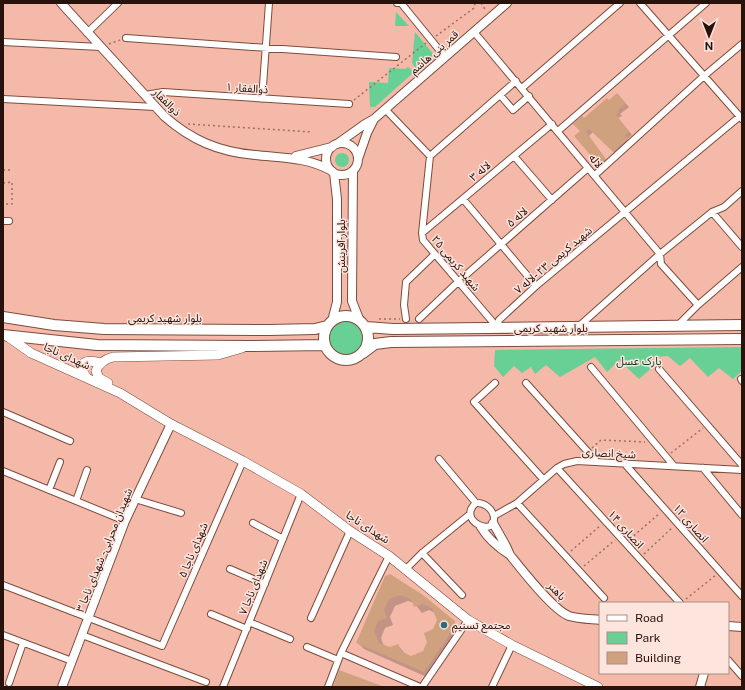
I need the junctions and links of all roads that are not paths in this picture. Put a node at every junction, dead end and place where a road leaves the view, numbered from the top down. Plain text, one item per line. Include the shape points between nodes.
1 (61, 3) edge
2 (118, 3) edge
3 (269, 3) edge
4 (397, 3) edge
5 (508, 3) edge
6 (620, 3) edge
7 (640, 3) edge
8 (706, 3) edge
9 (474, 32) junction
10 (87, 33) junction
11 (668, 35) junction
12 (126, 38) road end
13 (3, 42) edge
14 (742, 44) edge
15 (100, 47) junction
16 (266, 48) junction
17 (396, 57) dead end
18 (445, 57) junction
19 (704, 76) junction
20 (516, 81) junction
21 (522, 88) junction
22 (500, 95) junction
23 (145, 96) junction
24 (529, 96) junction
25 (3, 99) edge
26 (262, 99) junction
27 (349, 104) road end
28 (155, 107) junction
29 (385, 109) junction
30 (741, 118) edge
31 (374, 119) junction
32 (552, 124) junction
33 (558, 131) junction
34 (335, 146) junction
35 (430, 156) junction
36 (514, 156) junction
37 (291, 157) junction
38 (358, 160) junction
39 (588, 168) junction
40 (353, 171) junction
41 (333, 172) junction
42 (595, 175) junction
43 (742, 191) edge
44 (463, 199) junction
45 (552, 200) junction
46 (626, 212) junction
47 (712, 212) junction
48 (422, 234) junction
49 (501, 244) junction
50 (742, 247) edge
51 (435, 254) junction
52 (660, 254) junction
53 (742, 267) edge
54 (459, 281) junction
55 (536, 286) junction
56 (698, 306) junction
57 (3, 317) edge
58 (359, 319) junction
59 (406, 319) dead end
60 (419, 319) dead end
61 (330, 323) junction
62 (676, 326) junction
63 (742, 326) edge
64 (366, 327) junction
65 (497, 327) junction
66 (578, 327) junction
67 (300, 329) junction
68 (393, 329) junction
69 (5, 336) edge
70 (742, 339) edge
71 (391, 342) junction
72 (298, 345) junction
73 (325, 345) junction
74 (248, 346) junction
75 (363, 353) junction
76 (101, 363) junction
77 (591, 367) dead end
78 (659, 369) dead end
79 (87, 378) junction
80 (495, 383) dead end
81 (526, 383) dead end
82 (120, 393) junction
83 (3, 412) edge
84 (172, 424) junction
85 (70, 441) dead end
86 (439, 459) dead end
87 (243, 460) junction
88 (60, 462) dead end
89 (597, 462) junction
90 (624, 464) junction
91 (742, 465) edge
92 (674, 466) junction
93 (557, 468) junction
94 (703, 468) junction
95 (87, 470) dead end
96 (742, 470) edge
97 (3, 471) edge
98 (544, 479) junction
99 (50, 490) junction
100 (301, 494) junction
101 (135, 499) junction
102 (76, 501) junction
103 (517, 503) junction
104 (476, 504) junction
105 (181, 514) dead end
106 (470, 514) junction
107 (742, 515) edge
108 (493, 520) junction
109 (125, 521) junction
110 (253, 523) dead end
111 (481, 527) junction
112 (350, 531) junction
113 (283, 539) junction
114 (422, 553) junction
115 (510, 555) junction
116 (389, 556) junction
117 (230, 569) dead end
118 (406, 569) junction
119 (265, 584) junction
120 (3, 585) edge
121 (462, 595) dead end
122 (742, 596) edge
123 (604, 598) dead end
124 (680, 602) edge
125 (211, 614) dead end
126 (88, 618) junction
127 (311, 618) dead end
128 (468, 620) junction
129 (599, 620) edge
130 (249, 622) junction
131 (729, 626) edge
132 (742, 627) edge
133 (246, 629) junction
134 (3, 635) edge
135 (82, 635) junction
136 (290, 639) dead end
137 (23, 643) junction
138 (512, 645) junction
139 (308, 647) dead end
140 (341, 652) junction
141 (338, 660) junction
142 (72, 661) junction
143 (729, 661) edge
144 (704, 674) edge
145 (742, 676) edge
146 (206, 682) dead end
147 (9, 683) dead end
148 (62, 687) edge
149 (223, 687) edge
150 (328, 687) edge
151 (421, 687) edge
152 (492, 687) edge
153 (598, 687) edge
154 (700, 687) edge

1 - 10 street, ذوالفقار
2 - 10 street
3 - 16 street
4 - 18 street via 401,3
5 - 9 street, قمر بنی هاشم
6 - 21 street
7 - 11 street
8 - 11 street
9 - 18 street, قمر بنی هاشم
9 - 20 street, لاله
10 - 15 street, ذوالفقار
11 - 19 street
11 - 33 street
12 - 16 street
13 - 15 street
14 - 19 street
15 - 23 street, ذوالفقار
16 - 17 street
16 - 26 street
18 - 29 street, قمر بنی هاشم
19 - 30 street
19 - 42 street
20 - 21 street, لاله
20 - 22 street
21 - 24 street, لاله
22 - 24 street via 513,110
22 - 35 street
23 - 26 street, ذوالفقار ۱ via 163,92
23 - 28 street, ذوالفقار
24 - 32 street, لاله
25 - 28 street
26 - 27 street, ذوالفقار ۱
28 - 37 street, ذوالفقار via 178,128 196,139 229,151
29 - 31 street, قمر بنی هاشم
29 - 35 street
30 - 46 street, شهید کریمی ۲۳ -لاله ۷
31 - 34 street
31 - 38 street
32 - 33 street, لاله
32 - 36 street, لاله ۳
33 - 39 street, لاله
34 - 37 street
34 - 38 street via 342,144 352,147 358,155
34 - 41 street via 329,151 326,159
35 - 48 street, شهید کریمی ۲۵
36 - 44 street, لاله ۳
36 - 45 street
37 - 41 street via 316,163
38 - 40 street
39 - 42 street, لاله
39 - 45 street, لاله ۵
40 - 41 street via 344,175
40 - 58 street, بلوار آفرینش via 352,301
41 - 61 street, بلوار آفرینش via 337,199 337,302
42 - 46 street, لاله
43 - 47 street via 724,207
44 - 48 street, لاله ۳
44 - 49 street
45 - 49 street, لاله ۵
46 - 52 street, لاله
46 - 55 street, شهید کریمی ۲۳ -لاله ۷
47 - 50 street
47 - 52 street
48 - 51 street, شهید کریمی ۲۵ via 423,240
49 - 54 street, لاله ۵
49 - 55 street
51 - 54 street, شهید کریمی ۲۵
51 - 59 street via 406,282
52 - 56 street, لاله via 661,264
52 - 66 street
53 - 56 street
54 - 60 street, لاله ۵
54 - 65 street, شهید کریمی ۲۵
55 - 65 street, شهید کریمی ۲۳ -لاله ۷ via 500,320
56 - 62 street
57 - 67 main road, بلوار شهید کریمی via 104,329
58 - 61 main road via 341,316
58 - 64 main road
61 - 67 main road, بلوار شهید کریمی via 315,329
61 - 73 main road via 324,332
62 - 63 main road, بلوار شهید کریمی
62 - 66 main road, بلوار شهید کریمی
64 - 68 main road, بلوار شهید کریمی
64 - 75 main road via 369,340
65 - 66 main road, بلوار شهید کریمی
65 - 68 main road, بلوار شهید کریمی
67 - 72 main road via 304,338
68 - 71 main road via 384,333 385,340
69 - 74 main road via 97,346
69 - 79 main road, شهدای ناجا via 31,354
70 - 71 main road, بلوار شهید کریمی
71 - 75 main road, بلوار شهید کریمی via 375,344
72 - 73 main road
72 - 74 main road
73 - 75 main road via 332,356 345,360 352,360
74 - 76 main road, شهدای ناجا via 218,355 122,356 107,358
76 - 79 main road via 84,363 82,371
76 - 82 main road, شهدای ناجا via 96,371 99,378
77 - 92 street
78 - 91 street
79 - 82 main road, شهدای ناجا
80 - 98 street via 474,402
81 - 89 street
82 - 84 main road, شهدای ناجا
83 - 85 street
84 - 87 main road, شهدای ناجا
84 - 101 street, شهیدان محرابی - شهدای ناجا ۳
86 - 104 street
87 - 100 main road, شهدای ناجا
87 - 126 street, شهدای ناجا ۵ via 162,646
88 - 99 street
89 - 90 street, شیخ انصاری
89 - 93 street, شیخ انصاری via 577,461
90 - 92 street, شیخ انصاری
90 - 122 street, انصاری ۱۲
92 - 94 street, شیخ انصاری
93 - 98 street, شیخ انصاری
93 - 124 street, انصاری ۱۴
94 - 96 street, شیخ انصاری
94 - 107 street
95 - 102 street
97 - 99 street
98 - 103 street, شیخ انصاری
99 - 102 street
100 - 112 main road, شهدای ناجا
100 - 113 street, شهدای ناجا ۷
101 - 105 street
101 - 109 street, شهیدان محرابی - شهدای ناجا ۳
102 - 109 street
103 - 108 street, شیخ انصاری
103 - 123 street
104 - 106 street
104 - 108 street via 486,506
106 - 111 street
106 - 114 street
108 - 111 street via 488,527
108 - 115 street, باهنر
109 - 126 street, شهیدان محرابی - شهدای ناجا ۳
110 - 113 street
111 - 115 street, باهنر via 500,549
112 - 116 main road, شهدای ناجا
112 - 127 street
113 - 119 street, شهدای ناجا ۷
114 - 118 street
114 - 121 street
115 - 129 street, باهنر via 556,608 568,615
116 - 118 main road, شهدای ناجا
116 - 140 street
117 - 119 street
118 - 128 main road, شهدای ناجا
119 - 130 street, شهدای ناجا ۷
120 - 126 street
125 - 133 street
126 - 135 street, شهیدان محرابی - شهدای ناجا ۳
128 - 138 main road, شهدای ناجا
128 - 151 street
130 - 133 street, شهدای ناجا ۷
130 - 136 street
131 - 132 street
133 - 149 street, شهدای ناجا ۷
134 - 137 street
135 - 142 street, شهیدان محرابی - شهدای ناجا ۳
135 - 146 street
137 - 142 street
137 - 147 street
138 - 152 street
138 - 153 main road, شهدای ناجا
139 - 141 street
140 - 141 street
140 - 151 street
141 - 150 street
142 - 148 street, شهیدان محرابی - شهدای ناجا ۳
143 - 145 street
144 - 154 street

